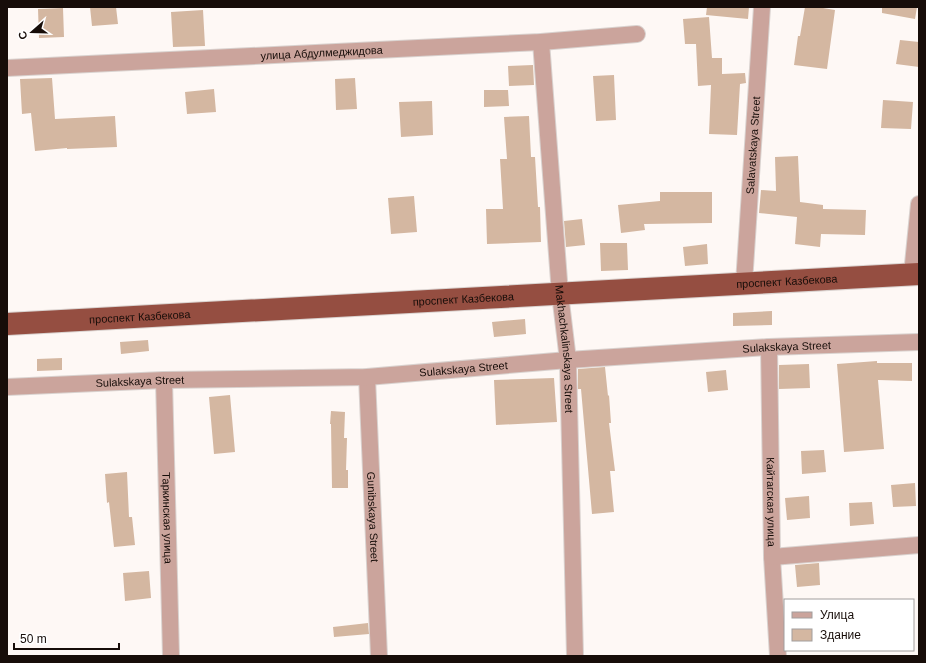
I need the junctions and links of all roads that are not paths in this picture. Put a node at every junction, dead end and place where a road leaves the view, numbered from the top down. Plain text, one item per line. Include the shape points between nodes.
1 (762, 7) edge
2 (637, 34) dead end
3 (541, 42) junction
4 (7, 68) edge
5 (919, 204) edge
6 (917, 278) edge
7 (744, 283) junction
8 (561, 300) junction
9 (7, 324) edge
10 (7, 335) edge
11 (919, 342) edge
12 (768, 347) junction
13 (568, 360) junction
14 (367, 377) junction
15 (164, 380) junction
16 (7, 387) edge
17 (919, 545) edge
18 (772, 557) junction
19 (171, 656) edge
20 (379, 656) edge
21 (575, 656) edge
22 (778, 656) edge

1 - 7 street, Salavatskaya Street
2 - 3 street, улица Абдулмеджидова
3 - 4 street, улица Абдулмеджидова
3 - 8 street, Makhachkalinskaya Street
5 - 6 street
6 - 7 highway, проспект Казбекова
6 - 8 highway, проспект Казбекова
7 - 8 highway, проспект Казбекова
8 - 9 highway, проспект Казбекова
8 - 10 highway, проспект Казбекова
8 - 13 street, Makhachkalinskaya Street
11 - 12 street, Sulakskaya Street
12 - 13 street, Sulakskaya Street
12 - 18 street, Кайтагская улица
13 - 14 street, Sulakskaya Street
13 - 21 street, Makhachkalinskaya Street
14 - 15 street, Sulakskaya Street
14 - 20 street, Gunibskaya Street
15 - 16 street, Sulakskaya Street
15 - 19 street, Таркинская улица
17 - 18 street
18 - 22 street, Кайтагская улица

